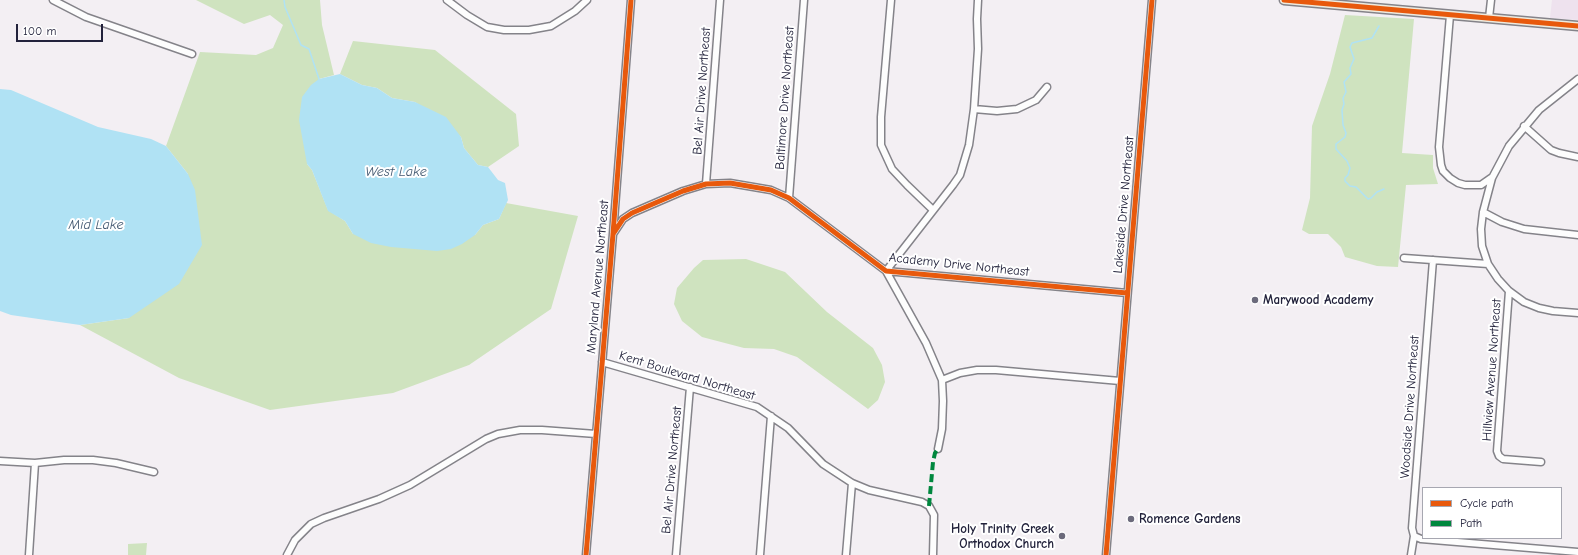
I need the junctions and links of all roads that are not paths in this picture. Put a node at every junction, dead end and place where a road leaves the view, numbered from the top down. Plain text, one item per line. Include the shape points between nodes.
1 (53, 0) edge
2 (447, 0) edge
3 (587, 0) edge
4 (630, 0) edge
5 (720, 0) edge
6 (804, 0) edge
7 (891, 0) edge
8 (978, 0) edge
9 (1152, 0) edge
10 (1284, 0) edge
11 (1491, 0) edge
12 (1450, 15) junction
13 (1490, 18) junction
14 (1578, 26) edge
15 (192, 54) dead end
16 (1578, 80) edge
17 (1047, 87) dead end
18 (974, 109) junction
19 (1524, 126) junction
20 (1578, 157) edge
21 (1492, 178) junction
22 (706, 184) junction
23 (789, 198) junction
24 (933, 210) junction
25 (1483, 212) junction
26 (613, 234) junction
27 (1578, 235) edge
28 (1404, 258) dead end
29 (1433, 260) junction
30 (1488, 264) junction
31 (886, 270) junction
32 (1509, 291) junction
33 (1127, 293) junction
34 (1578, 313) edge
35 (602, 362) junction
36 (942, 380) junction
37 (1120, 381) junction
38 (690, 387) junction
39 (771, 416) junction
40 (596, 434) junction
41 (938, 449) dead end
42 (0, 461) edge
43 (1541, 462) dead end
44 (36, 463) junction
45 (154, 472) dead end
46 (852, 483) junction
47 (1414, 536) junction
48 (1578, 552) edge
49 (28, 555) edge
50 (287, 555) edge
51 (586, 555) edge
52 (676, 555) edge
53 (760, 555) edge
54 (846, 555) edge
55 (933, 555) edge
56 (1106, 555) edge
57 (1411, 555) edge

1 - 15 street via 86,17
2 - 3 street via 487,27 529,30 551,26
4 - 26 street, Maryland Avenue Northeast
5 - 22 street, Bel Air Drive Northeast
6 - 23 street, Baltimore Drive Northeast
7 - 24 street via 881,117 882,145 892,169
8 - 18 street
9 - 33 street, Lakeside Drive Northeast
10 - 12 main road
11 - 13 street
12 - 13 main road
12 - 21 street via 1439,147 1441,165 1443,171 1458,183 1481,185
13 - 14 main road
16 - 19 street via 1549,101
17 - 18 street via 1036,100 1024,107 1004,111
18 - 24 street via 960,175
19 - 20 street via 1551,150
19 - 21 street via 1509,146
21 - 25 street
22 - 23 street, Academy Drive Northeast via 730,183 758,187
22 - 26 street, Academy Drive Northeast via 632,213 623,219
23 - 31 street, Academy Drive Northeast
24 - 31 street
25 - 27 street via 1524,229
25 - 30 street via 1482,246
26 - 35 street, Maryland Avenue Northeast
28 - 29 street
29 - 30 street
29 - 47 street, Woodside Drive Northeast via 1412,520
30 - 32 street
31 - 33 street, Academy Drive Northeast
31 - 36 street via 926,343
32 - 34 street via 1524,302 1539,308
32 - 43 street, Hillview Avenue Northeast via 1497,451 1504,459
33 - 37 street, Lakeside Drive Northeast
35 - 38 street, Kent Boulevard Northeast
35 - 40 street, Maryland Avenue Northeast
36 - 37 street via 960,373 996,370
36 - 41 street via 942,429
37 - 56 street, Lakeside Drive Northeast
38 - 39 street, Kent Boulevard Northeast via 757,408
38 - 52 street, Bel Air Drive Northeast
39 - 46 street, Kent Boulevard Northeast via 788,428 823,464
39 - 53 street
40 - 50 street via 542,430 498,434 410,485 311,524 295,540
40 - 51 street, Maryland Avenue Northeast
42 - 44 street
44 - 45 street via 93,460
44 - 49 street
46 - 54 street
46 - 55 street, Kent Boulevard Northeast via 929,506 934,515
47 - 48 street via 1421,539
47 - 57 street, Woodside Drive Northeast

